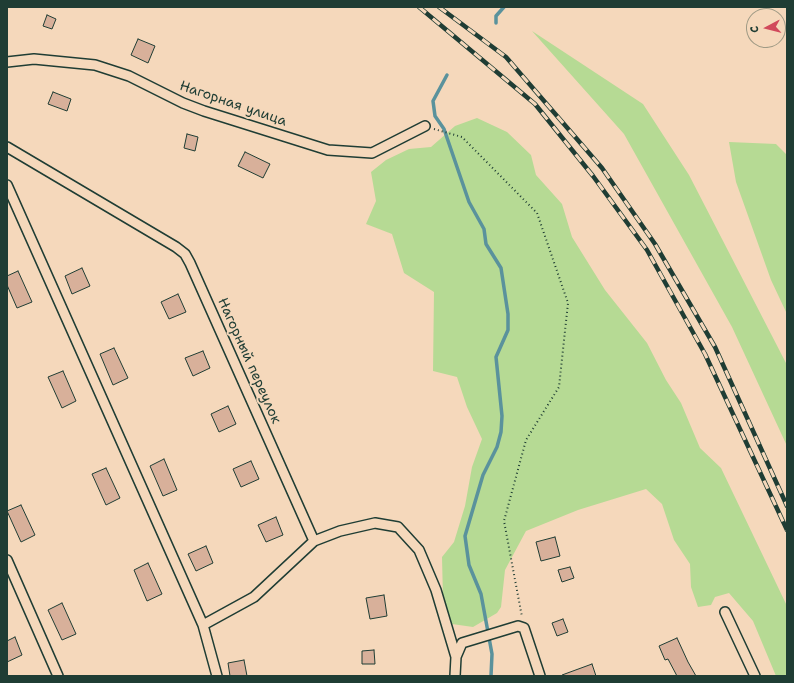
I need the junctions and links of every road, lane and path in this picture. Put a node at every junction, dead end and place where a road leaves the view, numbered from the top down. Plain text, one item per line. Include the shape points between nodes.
1 (7, 62) edge
2 (425, 126) joint
3 (7, 147) edge
4 (7, 184) edge
5 (314, 542) junction
6 (7, 560) edge
7 (725, 612) dead end
8 (202, 625) junction
9 (524, 628) junction
10 (456, 657) junction
11 (58, 676) edge
12 (217, 676) edge
13 (455, 676) edge
14 (540, 676) edge
15 (755, 676) edge

1 - 2 street, Нагорная улица via 34,59 95,65 129,76 204,111 328,150 372,153
2 - 9 path via 462,137 537,213 568,303 559,387 526,440 504,521
3 - 5 street, Нагорный переулок via 185,254
4 - 8 street
5 - 8 street via 254,597
5 - 10 street via 340,531 375,523 398,527 419,550 436,590
6 - 11 street
7 - 15 street
8 - 12 street
9 - 10 street via 512,627 462,643
9 - 14 street
10 - 13 street

